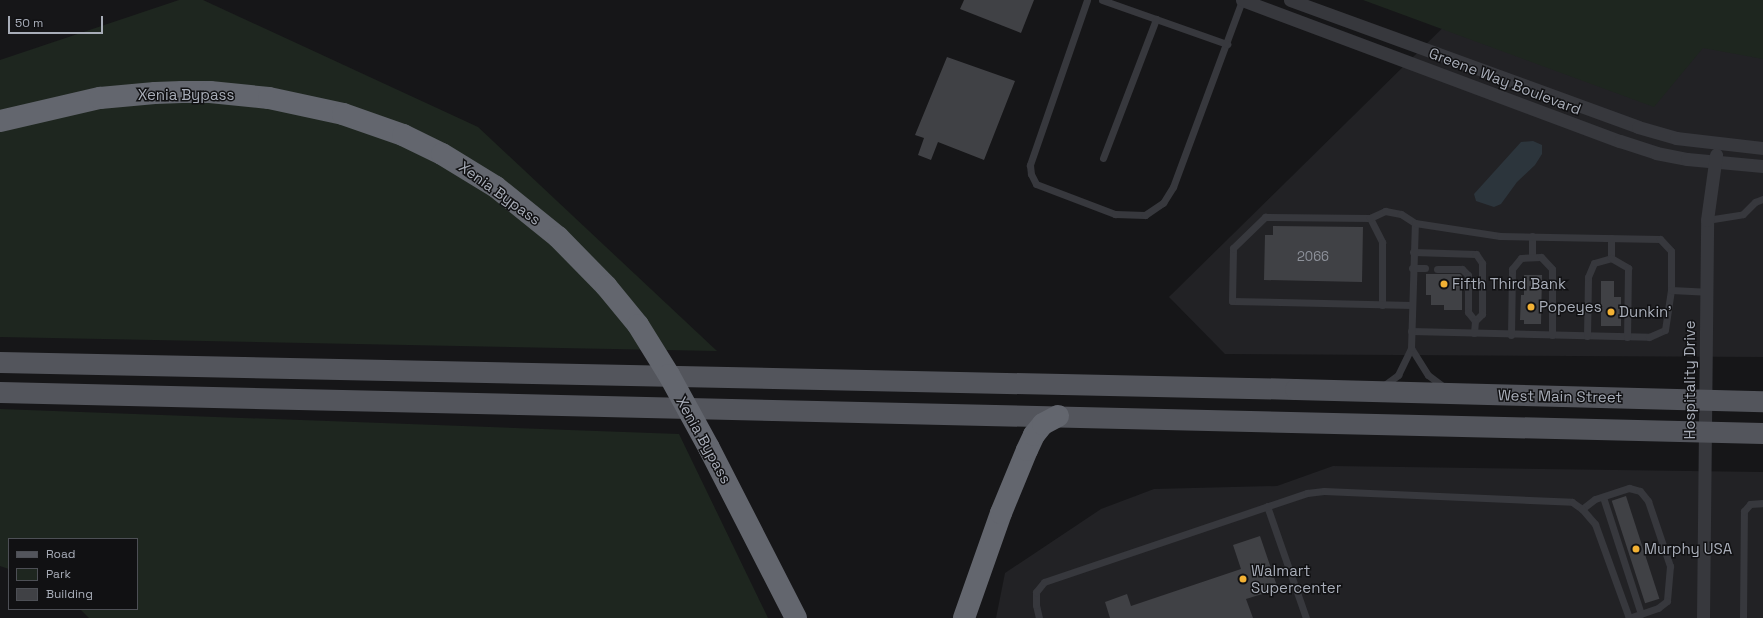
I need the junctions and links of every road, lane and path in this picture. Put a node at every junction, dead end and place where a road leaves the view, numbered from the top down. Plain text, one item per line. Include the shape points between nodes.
1 (1088, 0) edge
2 (1102, 0) edge
3 (1242, 0) edge
4 (1290, 0) edge
5 (1156, 19) junction
6 (1227, 44) junction
7 (0, 121) edge
8 (1718, 143) junction
9 (1763, 148) edge
10 (1103, 158) dead end
11 (1714, 162) junction
12 (1763, 166) edge
13 (1763, 199) edge
14 (1370, 218) junction
15 (1707, 220) junction
16 (1415, 223) junction
17 (1532, 236) junction
18 (1611, 238) junction
19 (1413, 252) junction
20 (1532, 257) junction
21 (1611, 258) junction
22 (1412, 268) junction
23 (1425, 268) dead end
24 (1437, 268) dead end
25 (1671, 290) junction
26 (1706, 292) junction
27 (1382, 305) junction
28 (1412, 305) junction
29 (1475, 321) junction
30 (1412, 331) junction
31 (1474, 333) junction
32 (1511, 334) junction
33 (1552, 335) junction
34 (1587, 336) junction
35 (1627, 337) junction
36 (1411, 348) junction
37 (0, 362) edge
38 (1366, 391) junction
39 (0, 392) edge
40 (1453, 394) junction
41 (1707, 400) junction
42 (1763, 402) edge
43 (1058, 416) junction
44 (1706, 432) junction
45 (1763, 433) edge
46 (1603, 497) junction
47 (1763, 503) edge
48 (1267, 506) junction
49 (1582, 509) junction
50 (1641, 614) junction
51 (796, 618) edge
52 (964, 618) edge
53 (1038, 618) edge
54 (1306, 618) edge
55 (1629, 618) edge
56 (1703, 618) edge
57 (1743, 618) edge

1 - 6 lane via 1030,165 1031,174 1036,184 1116,214 1145,215 1163,203 1173,187
2 - 5 lane
3 - 6 lane
3 - 11 street, Greene Way Boulevard via 1620,141 1656,153
4 - 8 street, Greene Way Boulevard via 1638,127 1676,138
5 - 6 lane
5 - 10 lane
7 - 51 highway, Xenia Bypass, bridge via 100,98 155,92 210,92 269,98 356,118 403,135 480,176 516,201 558,237 590,268 638,325 710,448
8 - 9 street, Greene Way Boulevard
8 - 11 street, Hospitality Drive
11 - 12 street, Greene Way Boulevard
11 - 15 street, Hospitality Drive
13 - 15 lane via 1755,202 1743,214
14 - 16 lane via 1385,211 1401,214
14 - 27 lane via 1382,242
14 - 27 lane via 1265,217 1233,248 1232,301
15 - 26 street, Hospitality Drive
16 - 17 lane via 1500,236
16 - 19 lane
17 - 18 lane
17 - 20 lane
18 - 21 lane
18 - 25 lane via 1660,239 1671,251
19 - 22 lane
19 - 29 lane via 1476,254 1482,263 1482,314
20 - 32 lane via 1521,258 1512,269
20 - 33 lane via 1541,257 1552,269
21 - 34 lane via 1594,263 1588,277
21 - 35 lane via 1628,268
22 - 23 lane
22 - 28 lane
24 - 29 lane via 1462,269 1468,275 1468,312
25 - 26 lane
25 - 35 lane via 1665,330 1649,337
26 - 41 street, Hospitality Drive
27 - 28 lane
28 - 30 lane
29 - 31 lane
30 - 31 lane
30 - 36 lane
31 - 32 lane
32 - 33 lane
33 - 34 lane
34 - 35 lane
36 - 38 lane via 1398,375
36 - 40 lane via 1428,375
37 - 38 main road, West Main Street
38 - 40 main road, West Main Street
39 - 43 main road
40 - 41 main road, West Main Street
41 - 42 main road, West Main Street
41 - 44 street, Hospitality Drive
43 - 44 main road
43 - 52 highway via 1043,424 1027,450
44 - 45 main road
44 - 56 street, Hospitality Drive
46 - 49 lane via 1595,499
46 - 50 lane
46 - 50 lane via 1629,488 1640,491 1648,501 1670,566 1667,601 1658,608
47 - 57 lane via 1750,504 1744,511
48 - 49 lane via 1306,493 1324,491 1572,502
48 - 53 lane via 1044,582 1036,592
48 - 54 lane
49 - 55 lane via 1595,524
50 - 55 lane

